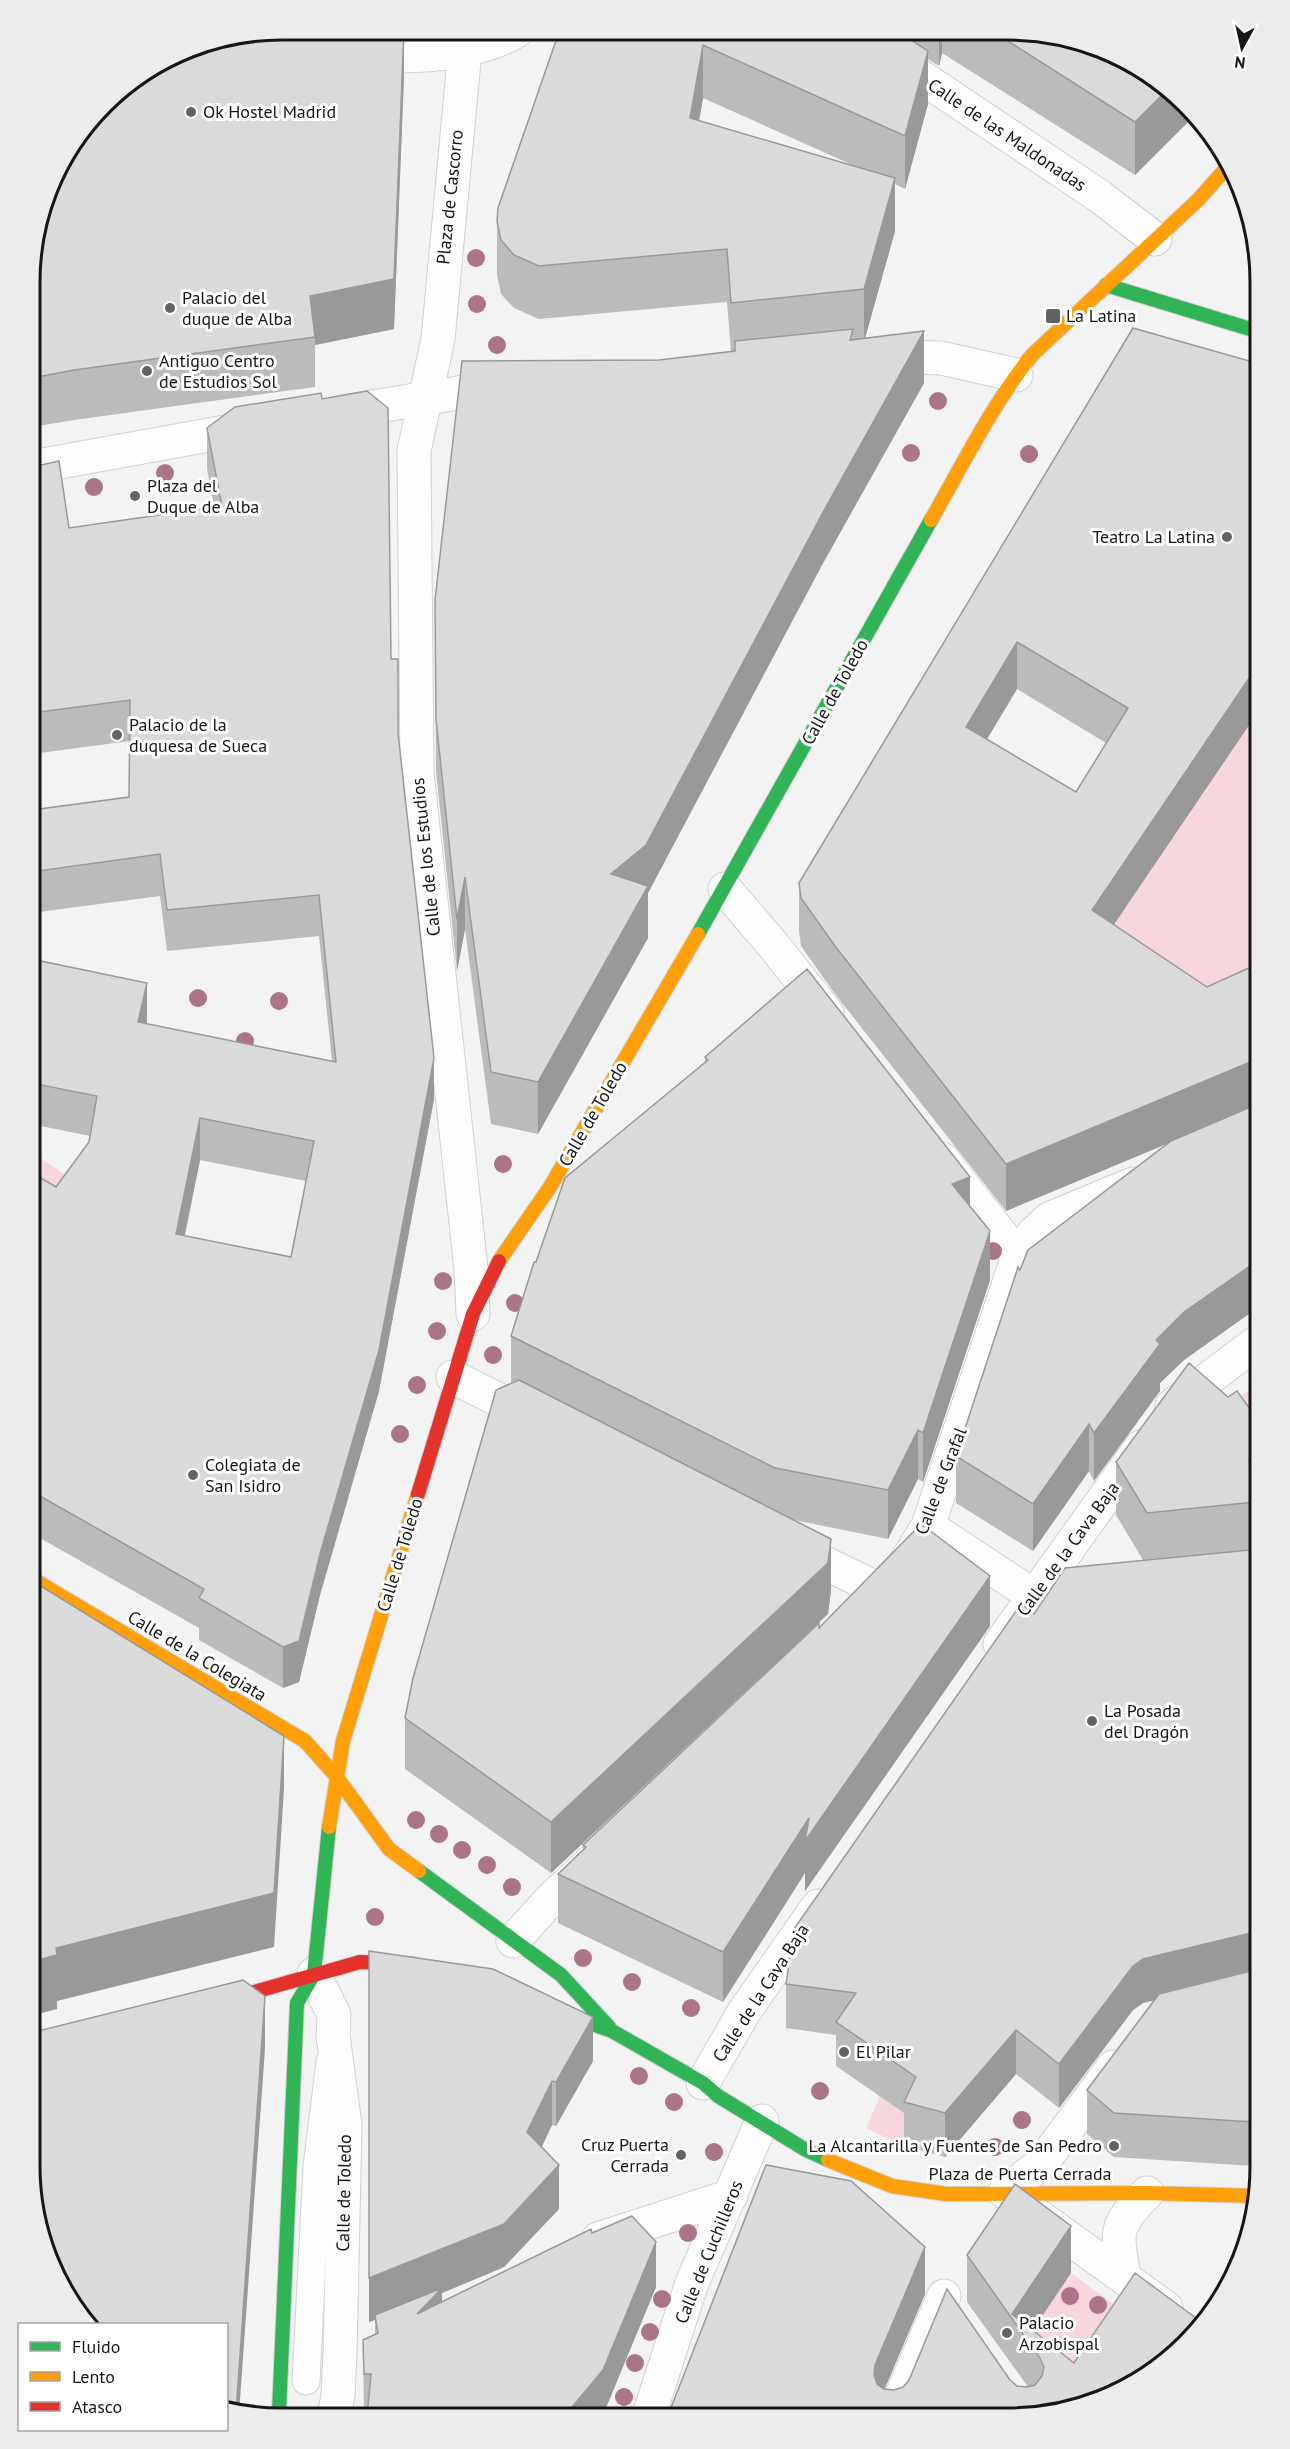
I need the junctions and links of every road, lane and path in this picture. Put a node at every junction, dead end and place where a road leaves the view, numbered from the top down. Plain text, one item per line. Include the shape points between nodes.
1 (464, 40) edge
2 (867, 40) edge
3 (326, 56) edge
4 (1223, 172) edge
5 (1147, 246) junction
6 (1106, 285) junction
7 (1250, 329) edge
8 (848, 363) edge
9 (1016, 375) junction
10 (530, 387) edge
11 (426, 398) junction
12 (315, 417) edge
13 (280, 422) edge
14 (40, 465) edge
15 (725, 889) junction
16 (848, 1040) edge
17 (922, 1134) edge
18 (1165, 1170) edge
19 (1018, 1256) junction
20 (473, 1314) junction
21 (1250, 1348) edge
22 (453, 1377) junction
23 (562, 1432) edge
24 (928, 1526) junction
25 (764, 1532) edge
26 (40, 1583) edge
27 (880, 1590) junction
28 (1081, 1591) edge
29 (1034, 1596) junction
30 (854, 1615) edge
31 (987, 1664) edge
32 (336, 1776) junction
33 (613, 1842) edge
34 (838, 1877) edge
35 (513, 1941) junction
36 (431, 1966) edge
37 (314, 1974) junction
38 (536, 2003) edge
39 (198, 2007) edge
40 (612, 2031) junction
41 (333, 2035) junction
42 (1134, 2040) edge
43 (703, 2083) junction
44 (762, 2121) junction
45 (1005, 2192) junction
46 (1147, 2193) junction
47 (731, 2196) junction
48 (1247, 2196) edge
49 (572, 2252) edge
50 (1124, 2276) junction
51 (955, 2313) edge
52 (1188, 2324) edge
53 (306, 2381) dead end
54 (279, 2408) edge
55 (336, 2408) edge
56 (651, 2408) edge
57 (899, 2408) edge

1 - 3 street via 406,57
1 - 11 street, Plaza de Cascorro via 438,339
2 - 5 street, Calle de las Maldonadas via 1099,196
4 - 5 street
5 - 6 street, Calle de Toledo
6 - 7 street
6 - 9 street, Calle de Toledo
8 - 9 street via 941,358
9 - 15 street, Calle de Toledo
10 - 11 street via 482,389
11 - 12 street
11 - 20 street, Calle de los Estudios via 414,451 417,772
13 - 14 street
15 - 16 street
15 - 20 street, Calle de Toledo via 550,1187 501,1257
17 - 19 street
18 - 19 street, Calle de Grafal via 1049,1219
19 - 24 street, Calle de Grafal
20 - 22 street, Calle de Toledo
21 - 29 street, Calle de la Cava Baja via 1171,1407
22 - 23 street
22 - 32 street, Calle de Toledo via 343,1741
24 - 27 street, Calle de Grafal via 903,1566
24 - 29 street
25 - 27 street
26 - 32 street, Calle de la Colegiata via 305,1741
27 - 30 street, Calle de Grafal
28 - 29 street
29 - 31 street, Calle de la Cava Baja
32 - 35 street, Calle de la Colegiata via 389,1849
32 - 37 street, Calle de Toledo
33 - 35 street via 552,1898
34 - 43 street, Calle de la Cava Baja via 744,2012
35 - 40 street, Calle de la Colegiata via 561,1975
36 - 37 street via 360,1962
37 - 39 street
37 - 41 street, Calle de Toledo via 334,2015
37 - 54 street, Calle de Toledo via 297,2003
38 - 40 street
40 - 43 street, Plaza de Puerta Cerrada
41 - 53 lane via 317,2167
41 - 55 street, Calle de Toledo via 345,2125 354,2348
42 - 45 street via 1042,2163
43 - 44 street, Plaza de Puerta Cerrada
44 - 45 street, Plaza de Puerta Cerrada via 825,2159 892,2186 946,2194
44 - 47 street, Calle de Cuchilleros
45 - 46 street, Plaza de Puerta Cerrada
45 - 50 street
46 - 48 street, Plaza de Puerta Cerrada
46 - 50 street via 1126,2214 1119,2229 1117,2241
47 - 49 street via 591,2241
47 - 56 street, Calle de Cuchilleros via 692,2283
50 - 52 street
51 - 57 street

